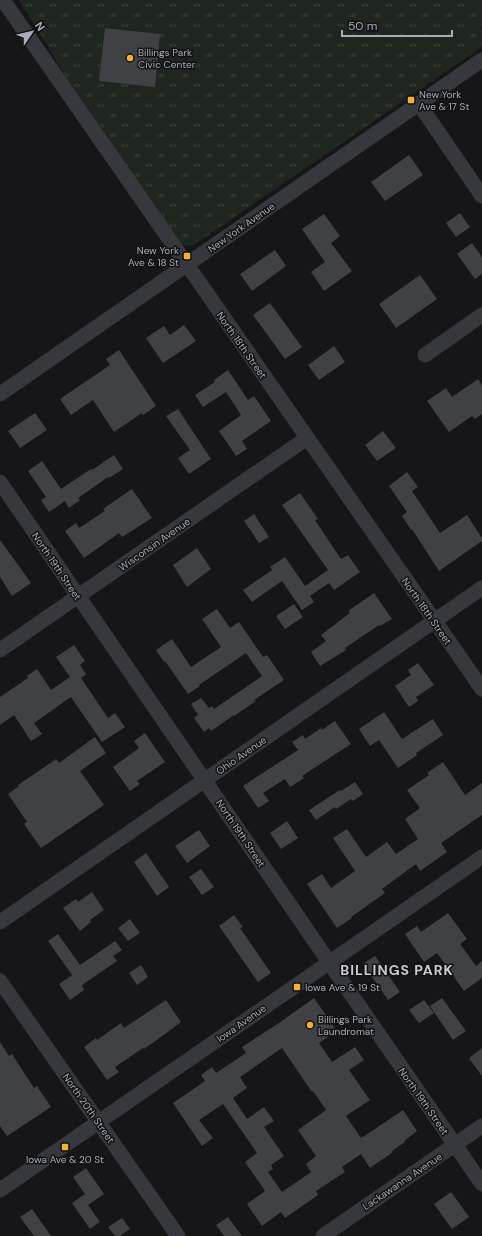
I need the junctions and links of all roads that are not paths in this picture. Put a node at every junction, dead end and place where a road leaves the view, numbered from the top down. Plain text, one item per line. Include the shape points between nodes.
1 (3, 0) edge
2 (482, 60) edge
3 (419, 104) junction
4 (482, 196) edge
5 (187, 265) junction
6 (482, 315) edge
7 (425, 355) dead end
8 (0, 394) edge
9 (307, 438) junction
10 (0, 482) edge
11 (482, 588) edge
12 (78, 596) junction
13 (434, 621) junction
14 (0, 650) edge
15 (482, 689) edge
16 (205, 780) junction
17 (482, 857) edge
18 (0, 922) edge
19 (328, 963) junction
20 (0, 981) edge
21 (98, 1122) junction
22 (482, 1126) edge
23 (455, 1145) junction
24 (482, 1184) edge
25 (0, 1190) edge
26 (178, 1236) edge
27 (323, 1236) edge

1 - 5 street, North 18th Street
2 - 3 street, New York Avenue
3 - 4 street
3 - 5 street, New York Avenue
5 - 8 street, New York Avenue
5 - 9 street, North 18th Street
6 - 7 street
9 - 12 street, Wisconsin Avenue
9 - 13 street, North 18th Street
10 - 12 street, North 19th Street
11 - 13 street, Ohio Avenue
12 - 14 street, Wisconsin Avenue
12 - 16 street, North 19th Street
13 - 15 street, North 18th Street
13 - 16 street, Ohio Avenue
16 - 18 street, Ohio Avenue
16 - 19 street, North 19th Street
17 - 19 street, Iowa Avenue
19 - 21 street, Iowa Avenue
19 - 23 street, North 19th Street
20 - 21 street, North 20th Street
21 - 25 street, Iowa Avenue
21 - 26 street, North 20th Street
22 - 23 street, Lackawanna Avenue
23 - 24 street, North 19th Street
23 - 27 street, Lackawanna Avenue

